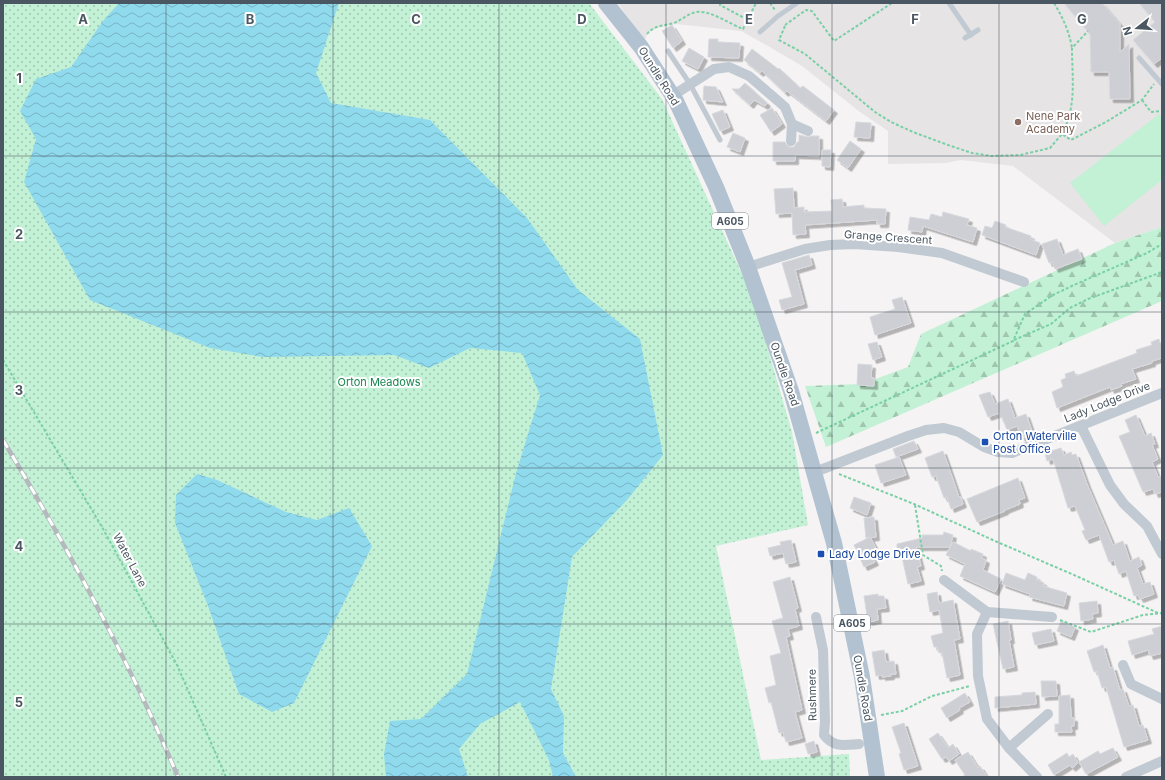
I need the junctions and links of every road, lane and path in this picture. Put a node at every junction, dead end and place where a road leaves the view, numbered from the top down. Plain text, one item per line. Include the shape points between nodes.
1 (606, 3) edge
2 (721, 3) edge
3 (756, 3) edge
4 (796, 3) edge
5 (892, 3) edge
6 (949, 3) edge
7 (1054, 3) edge
8 (778, 16) junction
9 (748, 20) junction
10 (785, 26) junction
11 (978, 30) dead end
12 (760, 32) dead end
13 (1088, 32) dead end
14 (971, 35) junction
15 (646, 36) dead end
16 (965, 38) dead end
17 (1072, 48) junction
18 (668, 51) dead end
19 (1139, 58) dead end
20 (1154, 79) dead end
21 (690, 84) junction
22 (1162, 84) edge
23 (672, 96) junction
24 (1142, 100) junction
25 (1162, 111) edge
26 (792, 124) junction
27 (808, 131) dead end
28 (1062, 134) junction
29 (720, 140) dead end
30 (791, 141) dead end
31 (1162, 244) edge
32 (748, 267) junction
33 (1162, 272) edge
34 (1024, 282) dead end
35 (1013, 341) junction
36 (3, 360) edge
37 (1162, 393) edge
38 (1081, 426) junction
39 (805, 438) junction
40 (819, 470) junction
41 (915, 505) junction
42 (1162, 554) edge
43 (944, 580) joint
44 (986, 612) junction
45 (1158, 613) junction
46 (1162, 613) edge
47 (816, 617) dead end
48 (1052, 617) joint
49 (1123, 665) dead end
50 (980, 684) junction
51 (1162, 699) edge
52 (1048, 714) dead end
53 (868, 719) junction
54 (858, 744) dead end
55 (1009, 748) junction
56 (1162, 761) edge
57 (226, 777) edge
58 (877, 777) edge
59 (1037, 777) edge
60 (1126, 777) edge

1 - 23 main road, Oundle Road / A605 via 641,47
2 - 9 path via 720,5
3 - 9 path
4 - 8 lane
5 - 10 path via 834,41 812,11 806,10
6 - 14 lane
7 - 17 path via 1070,34
8 - 10 path
8 - 12 lane
9 - 15 path via 743,29 704,12 696,12 675,22 654,27
10 - 28 path via 779,40 810,58 875,112 913,132 972,153 991,156 1038,152 1050,148
11 - 14 lane
13 - 17 path
14 - 16 lane
17 - 28 path via 1072,107
18 - 21 lane
19 - 22 lane
20 - 24 path via 1155,83
21 - 23 street
21 - 26 street via 714,69 729,67 749,76 784,107
21 - 29 lane
23 - 32 main road, Oundle Road / A605 via 716,187
24 - 25 path via 1151,112
24 - 28 path via 1071,140
26 - 27 street
26 - 30 street
31 - 35 path via 1053,295 1025,314
32 - 34 street, Grange Crescent via 805,249 855,244 942,253
32 - 39 main road, Oundle Road / A605
33 - 35 path via 1088,299 1070,308 1051,324
35 - 39 path
36 - 57 path, Water Lane via 102,527 177,665
37 - 38 street, Lady Lodge Drive
38 - 40 street, Lady Lodge Drive via 1012,453 984,447 959,432 944,428 926,430
38 - 42 street via 1110,485 1124,504 1147,526
39 - 40 main road, Oundle Road / A605
40 - 41 path
40 - 53 main road, Oundle Road / A605 via 851,618
41 - 43 path via 923,556 940,566
41 - 45 path
43 - 44 street
44 - 48 street
44 - 50 street via 977,634
45 - 46 path
45 - 48 path via 1143,615 1091,632
47 - 54 street, Rushmere via 823,650 824,735 829,742 840,745
49 - 51 street via 1131,684
50 - 53 path via 932,696 902,710
50 - 55 street via 987,719
52 - 55 street
53 - 58 main road, Oundle Road / A605
55 - 59 street
56 - 60 street

